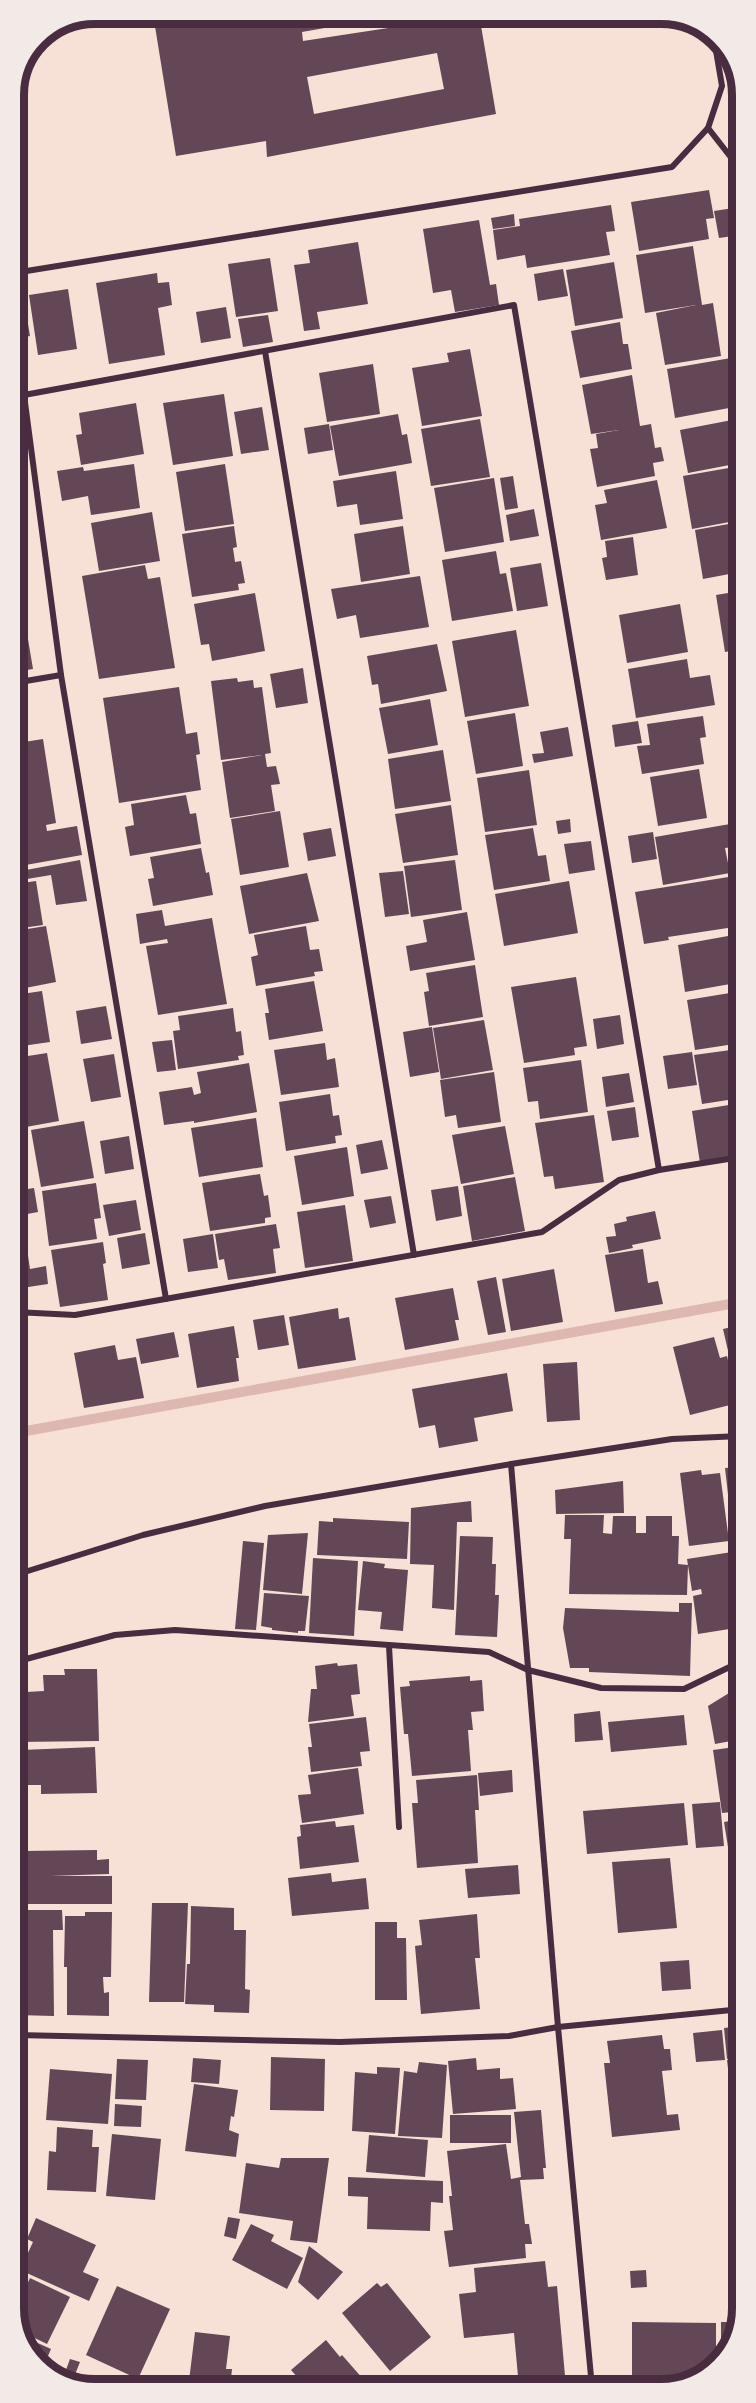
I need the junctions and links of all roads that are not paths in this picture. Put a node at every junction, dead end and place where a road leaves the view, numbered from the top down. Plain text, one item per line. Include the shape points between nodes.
1 (716, 51) edge
2 (708, 128) junction
3 (732, 159) edge
4 (24, 271) edge
5 (265, 351) junction
6 (61, 675) junction
7 (24, 681) edge
8 (732, 1158) edge
9 (659, 1170) junction
10 (414, 1254) junction
11 (166, 1299) junction
12 (24, 1312) edge
13 (732, 1436) edge
14 (511, 1464) junction
15 (24, 1572) edge
16 (389, 1646) junction
17 (24, 1660) edge
18 (732, 1666) edge
19 (528, 1670) junction
20 (399, 1827) dead end
21 (732, 2010) edge
22 (558, 2027) junction
23 (24, 2035) edge
24 (591, 2379) edge

1 - 2 street via 722,86
2 - 3 street
2 - 4 street via 672,167
5 - 6 street via 24,395
5 - 9 street via 514,305
5 - 10 street
6 - 7 street
6 - 11 street
8 - 9 street
9 - 10 street via 619,1179 542,1232
10 - 11 street
11 - 12 street via 75,1315
13 - 14 street via 672,1439
14 - 15 street via 265,1506 143,1535
14 - 19 street
16 - 17 street via 175,1630 115,1635
16 - 19 street via 489,1652
16 - 20 street
18 - 19 street via 684,1689 601,1688
19 - 22 street
21 - 22 street
22 - 23 street via 509,2036 340,2042
22 - 24 street

